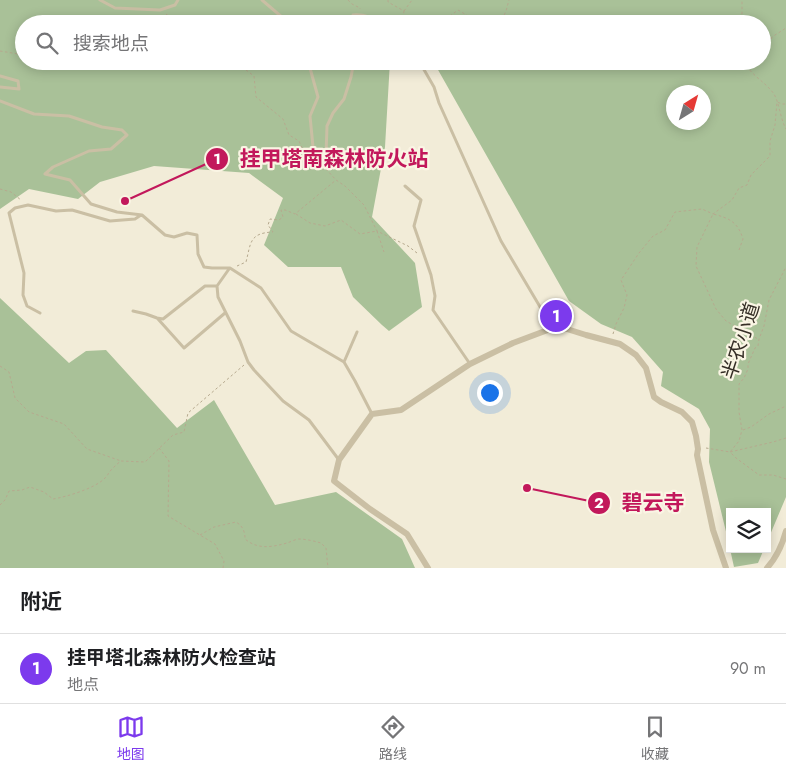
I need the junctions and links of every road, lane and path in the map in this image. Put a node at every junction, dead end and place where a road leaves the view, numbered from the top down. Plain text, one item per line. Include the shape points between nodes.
1 (100, 0) edge
2 (178, 0) edge
3 (262, 0) edge
4 (348, 0) edge
5 (388, 0) edge
6 (412, 0) edge
7 (509, 0) edge
8 (742, 0) edge
9 (160, 10) junction
10 (404, 12) junction
11 (167, 15) edge
12 (280, 15) edge
13 (359, 15) edge
14 (404, 15) edge
15 (451, 15) edge
16 (467, 15) edge
17 (504, 15) edge
18 (742, 15) edge
19 (786, 28) edge
20 (771, 39) edge
21 (0, 51) edge
22 (15, 54) edge
23 (246, 70) edge
24 (311, 70) edge
25 (352, 70) edge
26 (424, 70) edge
27 (750, 70) edge
28 (0, 76) edge
29 (0, 88) edge
30 (0, 101) edge
31 (777, 102) junction
32 (786, 104) edge
33 (786, 129) edge
34 (305, 156) junction
35 (322, 165) junction
36 (336, 180) junction
37 (405, 186) dead end
38 (0, 189) edge
39 (28, 205) junction
40 (295, 214) junction
41 (713, 214) junction
42 (142, 215) junction
43 (377, 231) junction
44 (739, 250) dead end
45 (384, 252) dead end
46 (425, 260) junction
47 (786, 267) edge
48 (230, 268) junction
49 (216, 286) junction
50 (133, 311) dead end
51 (40, 313) dead end
52 (225, 313) junction
53 (158, 318) junction
54 (553, 328) junction
55 (357, 332) dead end
56 (759, 339) junction
57 (612, 342) junction
58 (248, 362) junction
59 (344, 362) junction
60 (470, 364) junction
61 (0, 366) edge
62 (786, 406) edge
63 (372, 414) junction
64 (742, 430) junction
65 (786, 438) edge
66 (159, 448) junction
67 (698, 449) junction
68 (730, 452) junction
69 (339, 460) junction
70 (122, 461) junction
71 (786, 479) edge
72 (0, 505) edge
73 (786, 532) edge
74 (200, 535) junction
75 (223, 568) edge
76 (328, 568) edge
77 (428, 568) edge
78 (726, 568) edge
79 (767, 568) edge

1 - 9 lane via 115,8
2 - 9 lane via 175,5
3 - 12 lane
4 - 13 path via 360,8
5 - 10 path
6 - 10 path
7 - 17 path
8 - 18 path
9 - 11 path
10 - 14 path
15 - 16 path via 458,10
19 - 20 path
21 - 22 path
23 - 34 path via 254,76 256,97 283,119 289,135 299,141
24 - 34 lane via 318,96 310,116 313,147
25 - 35 lane via 344,99 327,126 326,155
26 - 54 lane via 501,240
27 - 31 path via 765,83
28 - 29 lane via 18,81 19,89
30 - 42 lane via 34,114 69,116 102,128 122,130 127,135 111,149 89,151 44,174 70,180 91,204
31 - 32 path
31 - 33 path
31 - 41 path via 770,156 751,175 746,185 739,188 732,200
34 - 35 lane via 307,163
35 - 36 path
36 - 40 path
36 - 43 path via 364,204
37 - 46 lane via 422,200 414,226
38 - 39 path via 11,192
39 - 42 lane via 56,211 72,210 110,221 135,219
39 - 51 lane via 8,213 24,273 23,295 27,306
40 - 43 path via 310,223 324,226 341,220 360,234
40 - 48 path via 281,210 283,217 270,219 268,225 273,232 255,237 250,242 246,262
41 - 44 path via 727,217 740,228 744,239
41 - 56 path via 697,247 696,266 716,309 726,321
41 - 57 path via 702,209 675,212 665,230 653,236 639,253 621,280 627,296
42 - 48 lane via 165,235 197,235 198,254 204,267
43 - 45 path
43 - 46 path via 408,246
46 - 60 lane via 435,296 433,310
47 - 56 path, 半农小道 via 769,300
48 - 49 lane
48 - 59 lane via 262,288 291,331
49 - 52 lane
49 - 53 lane via 206,286 163,319
50 - 53 lane
52 - 53 lane via 184,348
52 - 58 lane
54 - 57 street
54 - 60 street
55 - 59 lane
56 - 64 path, 半农小道 via 739,384 738,412
57 - 67 street via 636,355 646,368 654,397 682,412 692,422
58 - 66 path via 188,414 184,432 174,435
58 - 69 lane via 283,401 309,420
59 - 63 lane
60 - 63 street via 401,410
61 - 70 path via 9,372 15,398 29,412 64,424 87,449
62 - 64 path
63 - 69 street
64 - 68 path via 739,441
65 - 68 path
66 - 70 path via 145,462
66 - 74 path via 169,461 168,516
67 - 68 path
67 - 78 street via 713,530
68 - 71 path via 759,475
69 - 77 street via 334,481 408,534
70 - 72 path via 104,480 65,498 54,499 30,487 9,491
73 - 79 street via 777,556
74 - 75 path via 215,544 224,561
74 - 76 path via 214,527 236,522 245,532 245,539 260,547 296,539 322,542 326,548

